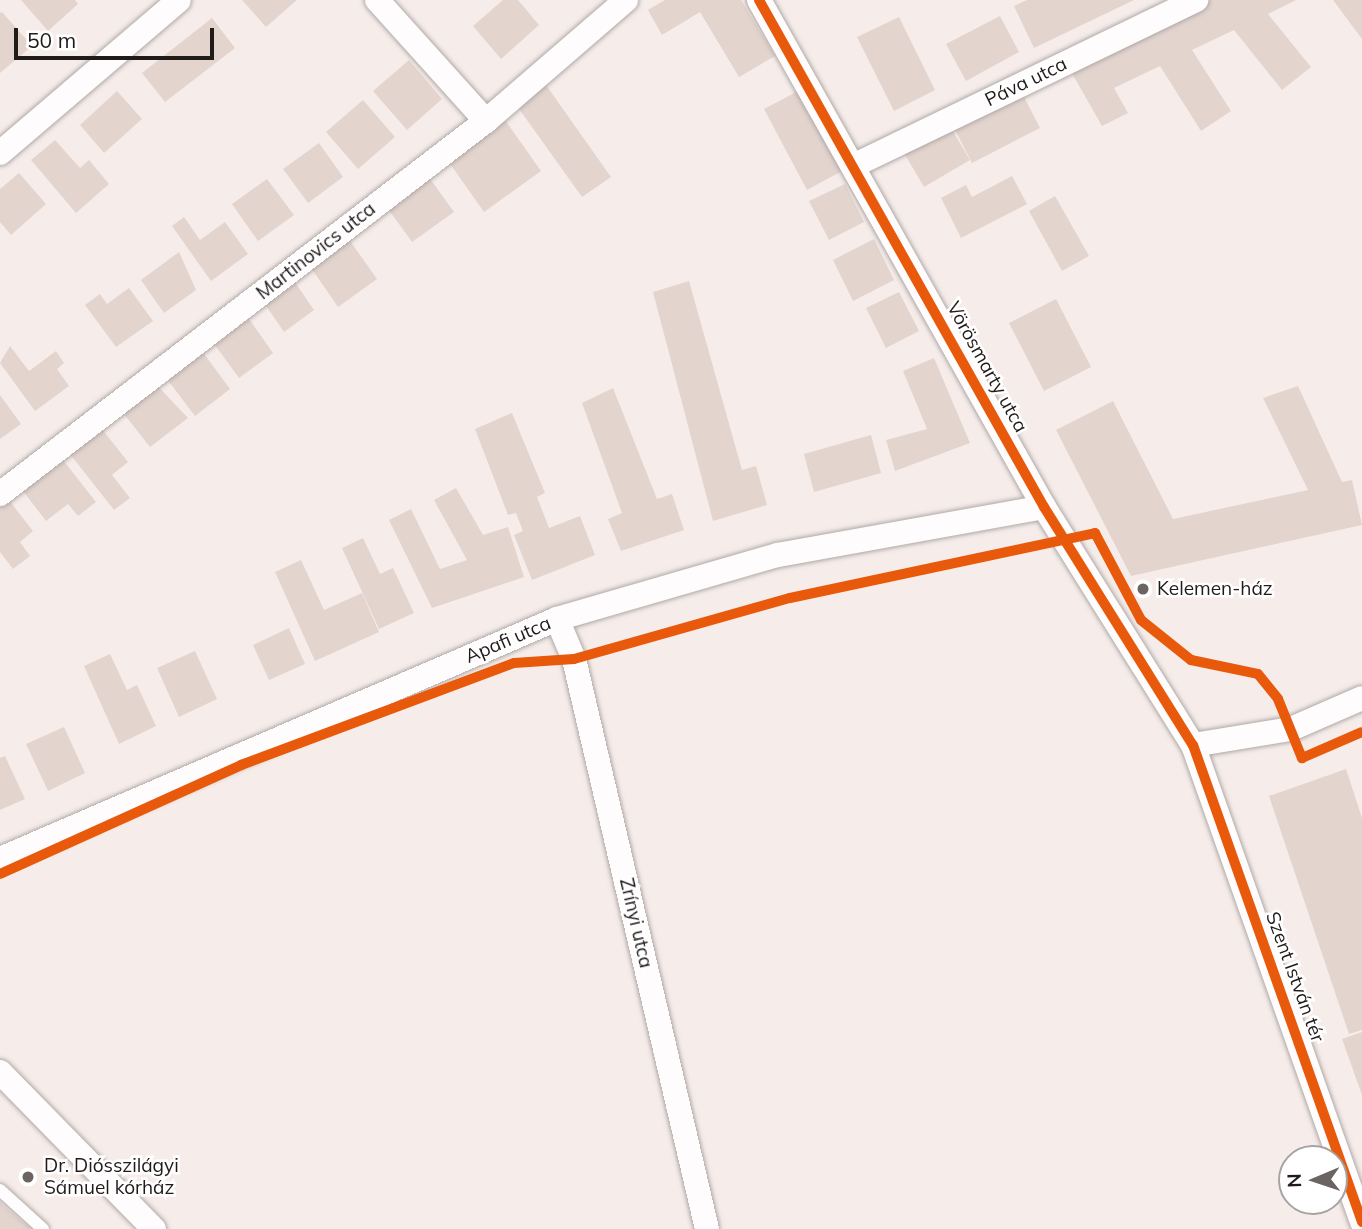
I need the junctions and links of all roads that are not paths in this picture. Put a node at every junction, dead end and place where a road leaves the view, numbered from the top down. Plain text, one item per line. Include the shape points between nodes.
1 (179, 0) edge
2 (377, 0) edge
3 (626, 0) edge
4 (759, 0) edge
5 (1196, 0) edge
6 (486, 121) junction
7 (0, 153) edge
8 (857, 164) junction
9 (0, 494) edge
10 (1044, 507) junction
11 (557, 619) junction
12 (1362, 698) edge
13 (1193, 745) junction
14 (0, 859) edge
15 (0, 1072) edge
16 (0, 1190) edge
17 (1362, 1222) edge
18 (43, 1229) edge
19 (154, 1229) edge
20 (707, 1229) edge

1 - 7 street
2 - 6 street
3 - 6 street, Martinovics utca
4 - 8 street, Vörösmarty utca
5 - 8 street, Páva utca
6 - 9 street, Martinovics utca
8 - 10 street, Vörösmarty utca
10 - 11 street, Apafi utca via 778,555
10 - 13 street, Vörösmarty utca
11 - 14 street, Apafi utca
11 - 20 street, Zrínyi utca via 574,659
12 - 13 street via 1292,729
13 - 17 street, Szent István tér
15 - 19 street
16 - 18 lane

